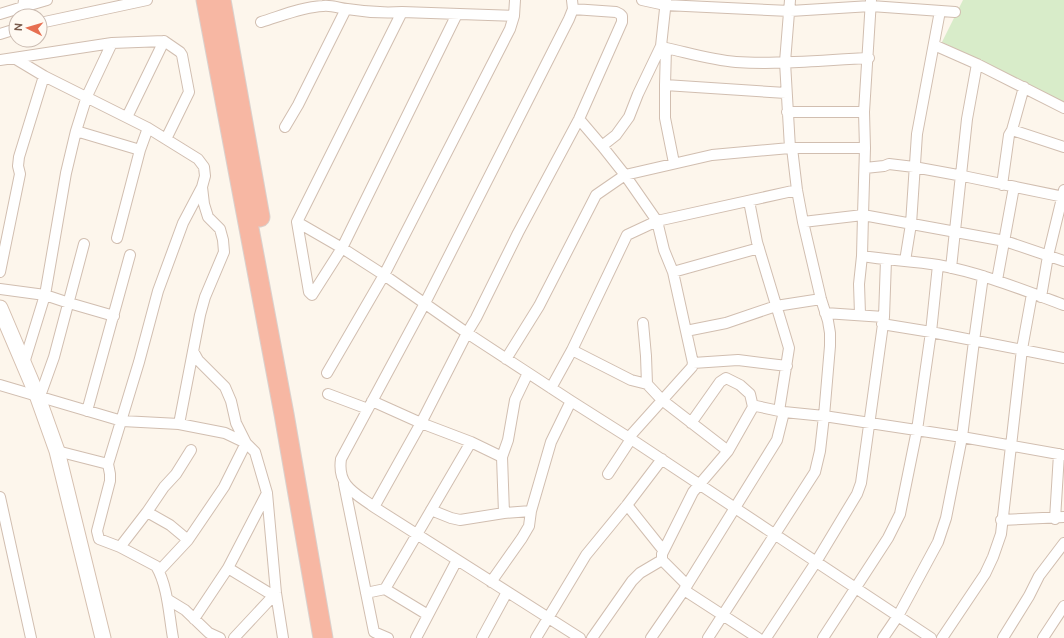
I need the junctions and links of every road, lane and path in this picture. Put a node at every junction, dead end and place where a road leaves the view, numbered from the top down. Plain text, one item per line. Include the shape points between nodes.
1 (47, 0) edge
2 (147, 0) edge
3 (206, 0) edge
4 (221, 0) edge
5 (515, 0) edge
6 (642, 0) edge
7 (790, 0) edge
8 (666, 3) edge
9 (871, 3) edge
10 (23, 4) edge
11 (572, 5) edge
12 (346, 9) junction
13 (790, 11) junction
14 (940, 11) junction
15 (402, 12) junction
16 (955, 12) dead end
17 (0, 14) edge
18 (457, 14) junction
19 (514, 16) junction
20 (48, 21) edge
21 (260, 22) dead end
22 (164, 41) junction
23 (112, 43) junction
24 (934, 45) junction
25 (664, 47) junction
26 (14, 58) junction
27 (869, 58) junction
28 (0, 60) edge
29 (785, 62) junction
30 (977, 64) junction
31 (44, 76) junction
32 (664, 85) junction
33 (1024, 87) junction
34 (786, 93) junction
35 (87, 96) junction
36 (1064, 108) edge
37 (787, 112) junction
38 (864, 112) junction
39 (128, 117) junction
40 (579, 119) junction
41 (285, 127) dead end
42 (148, 128) junction
43 (1012, 130) junction
44 (76, 131) junction
45 (166, 139) junction
46 (602, 146) junction
47 (1064, 147) edge
48 (791, 148) junction
49 (865, 148) junction
50 (140, 150) junction
51 (674, 163) junction
52 (914, 167) junction
53 (865, 168) junction
54 (625, 175) junction
55 (960, 176) junction
56 (1002, 185) junction
57 (202, 187) junction
58 (1014, 188) junction
59 (796, 190) junction
60 (1064, 195) edge
61 (749, 201) junction
62 (863, 215) junction
63 (657, 221) junction
64 (297, 222) junction
65 (803, 222) junction
66 (911, 224) junction
67 (955, 231) junction
68 (117, 238) dead end
69 (1005, 241) junction
70 (84, 244) dead end
71 (342, 248) junction
72 (759, 248) junction
73 (130, 255) dead end
74 (862, 256) junction
75 (1048, 256) junction
76 (886, 260) junction
77 (905, 261) junction
78 (1064, 261) edge
79 (938, 265) junction
80 (951, 268) junction
81 (0, 272) edge
82 (673, 272) junction
83 (384, 275) junction
84 (984, 276) junction
85 (997, 280) junction
86 (0, 288) edge
87 (44, 295) junction
88 (1036, 295) junction
89 (821, 299) junction
90 (69, 303) junction
91 (425, 303) junction
92 (1064, 305) edge
93 (776, 306) junction
94 (0, 308) edge
95 (825, 313) junction
96 (860, 314) junction
97 (114, 316) junction
98 (883, 320) junction
99 (643, 323) dead end
100 (686, 331) junction
101 (931, 332) junction
102 (467, 333) junction
103 (974, 340) junction
104 (1022, 349) junction
105 (572, 350) junction
106 (193, 351) junction
107 (1064, 358) edge
108 (506, 359) junction
109 (24, 363) junction
110 (693, 363) junction
111 (787, 366) junction
112 (327, 373) dead end
113 (528, 373) junction
114 (647, 384) junction
115 (0, 385) edge
116 (551, 388) junction
117 (328, 394) dead end
118 (38, 396) junction
119 (662, 400) junction
120 (571, 401) junction
121 (370, 405) junction
122 (753, 407) junction
123 (87, 411) junction
124 (782, 411) junction
125 (824, 416) junction
126 (122, 421) junction
127 (421, 423) junction
128 (691, 423) junction
129 (868, 423) junction
130 (179, 424) junction
131 (917, 430) junction
132 (962, 437) junction
133 (630, 439) junction
134 (471, 442) junction
135 (246, 443) junction
136 (1011, 446) junction
137 (191, 450) dead end
138 (57, 451) junction
139 (728, 451) junction
140 (1062, 454) edge
141 (502, 457) junction
142 (662, 459) junction
143 (108, 464) junction
144 (608, 474) dead end
145 (344, 484) junction
146 (700, 485) junction
147 (267, 493) junction
148 (0, 498) edge
149 (627, 505) junction
150 (374, 508) junction
151 (736, 508) junction
152 (431, 510) junction
153 (531, 511) junction
154 (148, 512) junction
155 (504, 512) junction
156 (1060, 518) edge
157 (1002, 520) junction
158 (774, 533) junction
159 (417, 535) junction
160 (188, 540) junction
161 (1064, 543) edge
162 (120, 547) junction
163 (663, 555) junction
164 (457, 560) junction
165 (816, 562) junction
166 (228, 568) junction
167 (159, 571) junction
168 (491, 582) junction
169 (686, 587) junction
170 (856, 588) junction
171 (385, 589) junction
172 (507, 592) junction
173 (366, 593) junction
174 (275, 595) junction
175 (167, 599) junction
176 (1064, 606) edge
177 (428, 615) junction
178 (723, 615) junction
179 (898, 616) junction
180 (548, 618) junction
181 (194, 619) junction
182 (30, 638) edge
183 (104, 638) edge
184 (173, 638) edge
185 (220, 638) edge
186 (234, 638) edge
187 (282, 638) edge
188 (323, 638) edge
189 (335, 638) edge
190 (388, 638) edge
191 (416, 638) edge
192 (482, 638) edge
193 (536, 638) edge
194 (580, 638) edge
195 (592, 638) edge
196 (651, 638) edge
197 (708, 638) edge
198 (758, 638) edge
199 (766, 638) edge
200 (823, 638) edge
201 (883, 638) edge
202 (931, 638) edge
203 (942, 638) edge
204 (1003, 638) edge
205 (1043, 638) edge

1 - 10 street
2 - 20 street
3 - 188 highway via 284,414
4 - 189 highway
5 - 19 street
6 - 8 street
7 - 13 street
8 - 13 street
8 - 25 street
9 - 13 street
9 - 14 street
9 - 27 street
10 - 17 street
11 - 40 street via 616,12 622,18
11 - 91 street via 569,19
12 - 15 street
12 - 21 street via 337,6 303,9
12 - 41 street
13 - 29 street
14 - 16 street
14 - 24 street
15 - 18 street
15 - 64 street
18 - 19 street
18 - 71 street
19 - 83 street via 510,29
22 - 23 street
22 - 39 street
22 - 45 street via 182,55 188,92
23 - 26 street
23 - 35 street
24 - 30 street
24 - 52 street via 917,134
25 - 29 street via 736,62
25 - 32 street
25 - 46 street via 638,94 629,117 616,135
26 - 28 street
26 - 31 street
27 - 29 street
27 - 38 street
29 - 34 street
30 - 33 street
30 - 55 street
31 - 35 street
31 - 81 street via 19,157 20,174
32 - 34 street
32 - 51 street via 665,118
33 - 36 street
33 - 43 street
34 - 37 street
35 - 39 street
35 - 44 street
37 - 38 street
37 - 48 street
38 - 49 street
39 - 42 street
40 - 46 street
40 - 102 street
42 - 45 street
42 - 50 street
43 - 47 street
43 - 56 street via 1009,134
44 - 50 street
44 - 87 street
45 - 57 street via 198,159 204,167
46 - 54 street
48 - 49 street
48 - 51 street via 712,155
48 - 59 street
49 - 53 street
50 - 68 street
51 - 54 street
52 - 53 street via 889,164
52 - 55 street
52 - 66 street
53 - 62 street
54 - 63 street
54 - 108 street via 596,195 539,306
55 - 56 street
55 - 67 street
56 - 58 street
57 - 106 street via 208,217 220,229 224,252 205,297
57 - 126 street via 183,223 158,291
58 - 60 street
58 - 69 street
59 - 61 street
59 - 65 street
60 - 75 street
61 - 63 street
61 - 72 street
62 - 65 street
62 - 66 street
62 - 74 street
63 - 82 street via 664,250
63 - 105 street via 627,235
64 - 71 street
64 - 71 street via 310,294 312,295
65 - 89 street
66 - 67 street
66 - 77 street
67 - 69 street
67 - 80 street
69 - 75 street
69 - 85 street
70 - 90 street
71 - 83 street
72 - 82 street
72 - 93 street
73 - 97 street
74 - 76 street
74 - 96 street via 859,284
75 - 78 street
75 - 88 street
76 - 77 street
76 - 98 street
77 - 79 street
79 - 80 street
79 - 101 street
80 - 84 street
82 - 100 street
83 - 91 street
83 - 112 street
84 - 85 street
84 - 103 street
85 - 88 street
86 - 87 street
87 - 90 street
87 - 109 street
88 - 92 street
88 - 104 street
89 - 93 street
89 - 95 street
90 - 97 street
90 - 118 street via 54,357
91 - 102 street
91 - 121 street
93 - 100 street via 726,323
93 - 111 street via 789,348
94 - 109 street
95 - 96 street
95 - 125 street via 830,332 830,346
96 - 98 street
97 - 123 street
98 - 101 street
98 - 129 street
99 - 114 street
100 - 110 street
101 - 103 street
101 - 131 street
102 - 108 street
102 - 127 street
103 - 104 street
103 - 132 street
104 - 107 street
104 - 136 street
105 - 114 street via 631,380
105 - 116 street
106 - 130 street
106 - 135 street via 198,360 224,387
108 - 113 street
109 - 118 street
110 - 111 street via 750,360
110 - 119 street
111 - 124 street
113 - 116 street
113 - 141 street via 515,400 508,440
114 - 119 street
115 - 118 street
116 - 120 street
117 - 121 street
118 - 123 street
118 - 138 street
119 - 128 street
119 - 133 street
120 - 133 street
120 - 153 street via 551,442
121 - 127 street
121 - 145 street via 341,459
122 - 124 street
122 - 128 street via 750,394 726,378 720,382
122 - 139 street
123 - 126 street
124 - 125 street
124 - 151 street via 777,440
125 - 129 street
125 - 158 street via 815,472
126 - 130 street
126 - 143 street
127 - 134 street
127 - 150 street
128 - 139 street
129 - 131 street
129 - 165 street via 861,483 857,494
130 - 135 street via 224,433
131 - 132 street
131 - 170 street via 900,514
132 - 136 street
132 - 179 street via 946,518 938,542
133 - 142 street
133 - 144 street
134 - 141 street
134 - 152 street
135 - 147 street via 255,452
135 - 160 street via 224,487
136 - 140 street
136 - 157 street
137 - 154 street
138 - 143 street
138 - 183 street
139 - 146 street
140 - 156 street
141 - 155 street
142 - 146 street
142 - 149 street
143 - 162 street via 110,481 97,535
145 - 150 street
145 - 173 street
146 - 151 street
146 - 163 street via 693,492
147 - 166 street
147 - 174 street
148 - 182 street
149 - 163 street
149 - 180 street via 586,555
150 - 159 street
151 - 158 street
151 - 169 street
152 - 155 street via 460,520
152 - 159 street
153 - 155 street
153 - 168 street via 529,526
154 - 160 street
154 - 162 street
156 - 157 street
157 - 203 street via 1001,534 985,574
158 - 165 street
158 - 178 street
159 - 164 street
159 - 171 street
160 - 167 street
161 - 204 street via 1039,576
162 - 167 street via 154,564
163 - 169 street
163 - 195 street via 632,581
164 - 168 street
164 - 177 street
165 - 170 street
165 - 199 street
166 - 174 street
166 - 181 street
167 - 175 street
168 - 172 street
169 - 178 street
169 - 196 street
170 - 179 street
170 - 200 street
171 - 173 street
171 - 177 street
172 - 180 street
172 - 192 street
173 - 190 street via 374,632
174 - 186 street
174 - 187 street
175 - 181 street
175 - 184 street
176 - 205 street
177 - 191 street
178 - 197 street
178 - 198 street
179 - 201 street
179 - 202 street
180 - 193 street
180 - 194 street
181 - 185 street via 209,633

